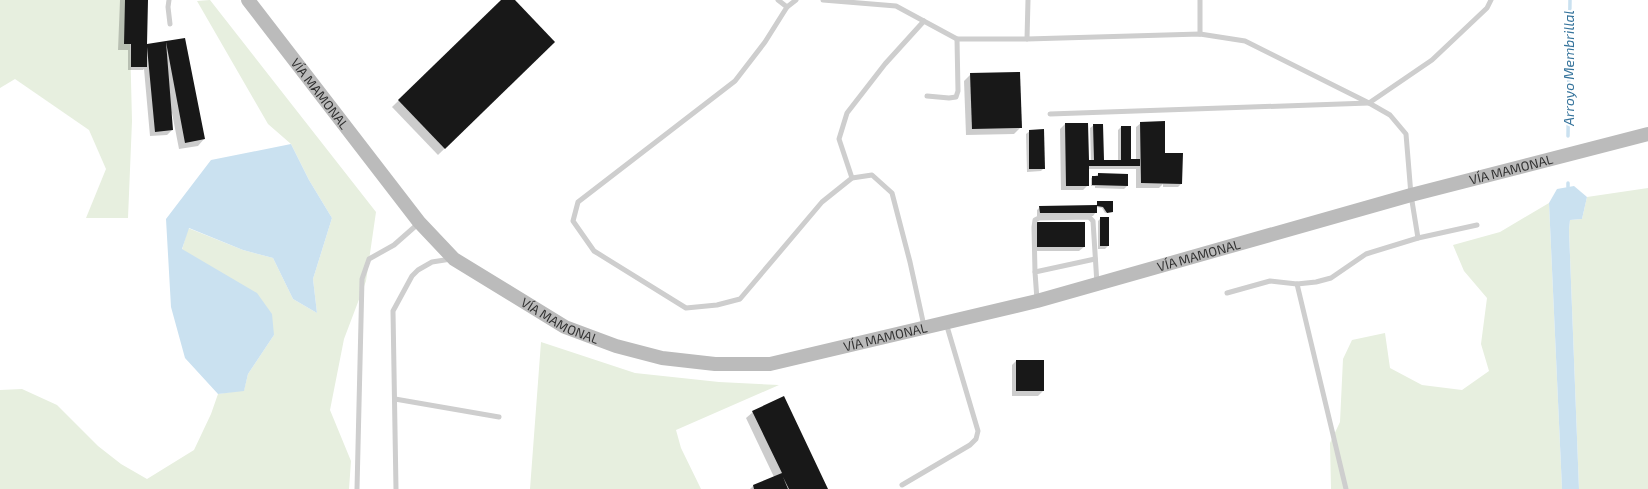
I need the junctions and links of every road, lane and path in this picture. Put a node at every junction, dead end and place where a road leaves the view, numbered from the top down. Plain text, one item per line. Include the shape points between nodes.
1 (169, 0) edge
2 (248, 0) edge
3 (778, 0) edge
4 (796, 0) edge
5 (823, 0) edge
6 (1028, 0) edge
7 (1200, 0) edge
8 (1491, 0) edge
9 (787, 7) junction
10 (924, 21) junction
11 (170, 24) dead end
12 (1200, 34) junction
13 (957, 39) junction
14 (1027, 39) junction
15 (927, 96) dead end
16 (1369, 103) junction
17 (1050, 114) dead end
18 (1648, 134) edge
19 (852, 178) junction
20 (1411, 195) junction
21 (420, 222) junction
22 (1477, 225) dead end
23 (1418, 238) junction
24 (454, 259) junction
25 (1095, 259) junction
26 (1035, 272) junction
27 (1297, 284) junction
28 (1097, 285) junction
29 (1227, 293) dead end
30 (1037, 301) junction
31 (946, 322) junction
32 (924, 327) junction
33 (395, 399) junction
34 (499, 417) dead end
35 (902, 485) dead end
36 (357, 489) edge
37 (396, 489) edge
38 (1346, 489) edge

1 - 11 lane
2 - 21 street, VÍA MAMONAL
3 - 9 lane
4 - 9 lane
5 - 10 lane via 896,6
6 - 14 lane
7 - 12 lane
8 - 16 lane via 1487,8 1432,60
9 - 19 lane via 765,42 735,81 578,202 573,221 594,251 686,308 717,305 740,299 822,202
10 - 13 lane
10 - 19 lane via 885,64 847,113 839,139
12 - 14 lane
12 - 16 lane via 1245,41
13 - 14 lane
13 - 15 lane via 956,97
16 - 17 lane
16 - 20 lane via 1390,115 1406,134
18 - 20 street, VÍA MAMONAL
19 - 32 lane via 872,175 892,193
20 - 23 lane
20 - 28 street, VÍA MAMONAL
21 - 24 street, VÍA MAMONAL
21 - 36 lane via 394,245 369,259 362,278
22 - 23 lane
23 - 27 lane via 1366,254 1331,278
24 - 32 street, VÍA MAMONAL via 565,327 616,346 662,358 715,364 770,364
24 - 33 lane via 432,262 418,270 393,311
25 - 26 lane
25 - 26 lane via 1091,218 1039,218 1035,220 1034,227
25 - 28 lane
26 - 30 lane
27 - 29 lane via 1270,281
27 - 38 lane
28 - 30 street, VÍA MAMONAL
30 - 31 street, VÍA MAMONAL
31 - 32 street, VÍA MAMONAL
31 - 35 lane via 978,431 976,439
33 - 34 lane
33 - 37 lane

